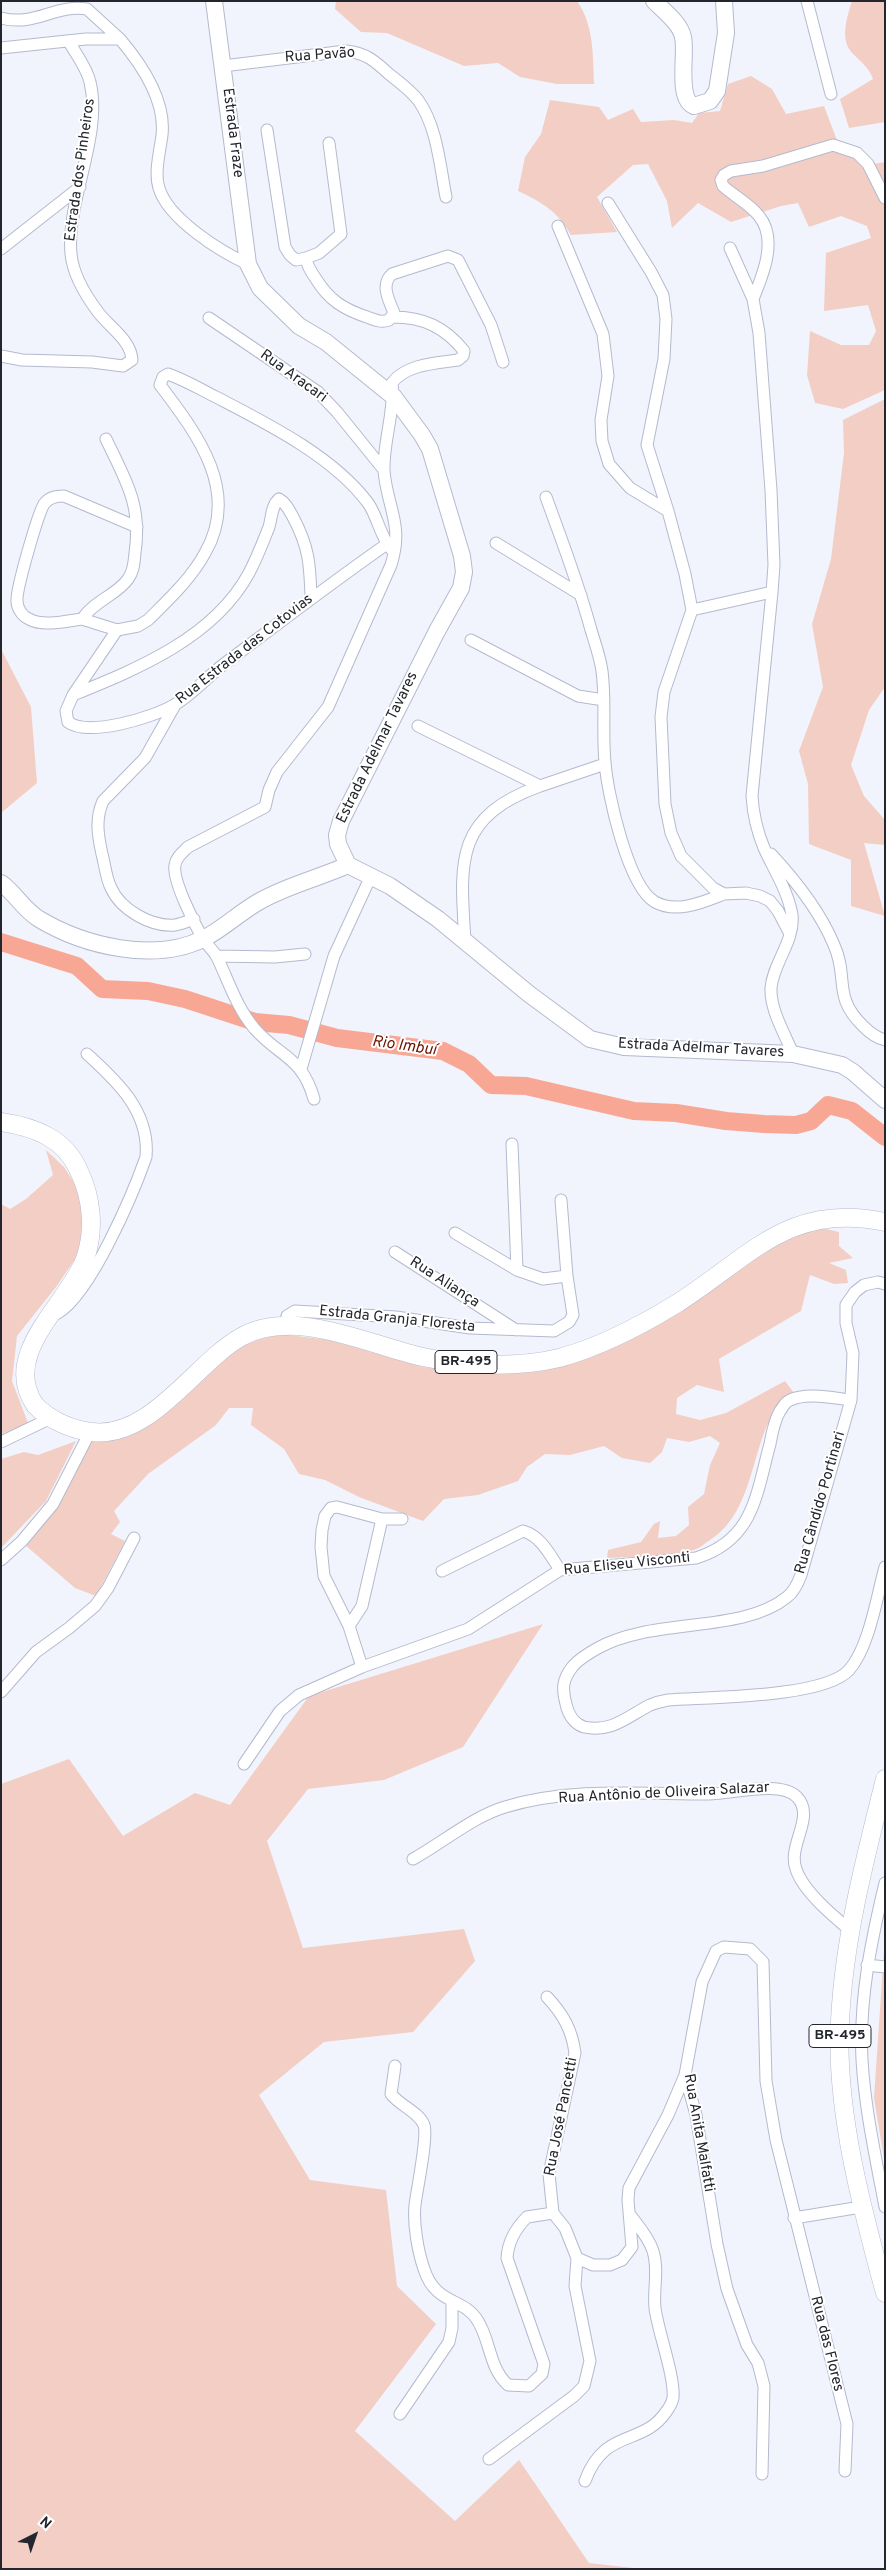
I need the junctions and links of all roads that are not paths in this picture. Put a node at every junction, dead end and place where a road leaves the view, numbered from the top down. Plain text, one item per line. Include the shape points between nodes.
1 (214, 1) edge
2 (654, 1) edge
3 (724, 1) edge
4 (807, 1) edge
5 (1, 18) edge
6 (120, 39) junction
7 (69, 42) junction
8 (1, 48) edge
9 (223, 66) junction
10 (831, 94) dead end
11 (267, 130) dead end
12 (329, 143) dead end
13 (80, 187) junction
14 (446, 197) dead end
15 (885, 198) edge
16 (608, 203) dead end
17 (558, 226) dead end
18 (730, 248) dead end
19 (1, 249) edge
20 (306, 258) junction
21 (248, 264) junction
22 (753, 298) junction
23 (393, 317) junction
24 (210, 318) dead end
25 (1, 356) edge
26 (503, 362) dead end
27 (394, 397) junction
28 (106, 439) dead end
29 (384, 470) junction
30 (546, 497) dead end
31 (668, 511) junction
32 (137, 527) junction
33 (496, 543) dead end
34 (387, 544) junction
35 (395, 554) junction
36 (772, 592) junction
37 (582, 594) junction
38 (311, 598) junction
39 (692, 610) junction
40 (82, 620) junction
41 (117, 630) junction
42 (471, 640) dead end
43 (73, 696) junction
44 (604, 700) junction
45 (175, 705) junction
46 (418, 726) dead end
47 (605, 764) junction
48 (540, 786) junction
49 (763, 846) junction
50 (348, 864) junction
51 (371, 876) junction
52 (1, 883) edge
53 (724, 894) junction
54 (194, 920) junction
55 (790, 934) junction
56 (203, 939) junction
57 (465, 941) junction
58 (305, 954) dead end
59 (216, 956) junction
60 (885, 1040) edge
61 (87, 1054) dead end
62 (793, 1054) junction
63 (301, 1069) junction
64 (314, 1099) dead end
65 (885, 1100) edge
66 (1, 1122) edge
67 (512, 1144) dead end
68 (562, 1200) dead end
69 (885, 1222) edge
70 (455, 1233) dead end
71 (395, 1252) dead end
72 (517, 1270) junction
73 (567, 1276) junction
74 (885, 1284) edge
75 (40, 1325) junction
76 (287, 1325) junction
77 (518, 1331) junction
78 (851, 1400) junction
79 (51, 1418) junction
80 (90, 1432) junction
81 (1, 1442) edge
82 (382, 1518) junction
83 (402, 1519) dead end
84 (134, 1538) dead end
85 (1, 1560) edge
86 (885, 1567) edge
87 (560, 1570) junction
88 (442, 1571) dead end
89 (883, 1580) edge
90 (349, 1626) junction
91 (362, 1667) junction
92 (1, 1692) edge
93 (244, 1764) dead end
94 (885, 1779) edge
95 (413, 1859) dead end
96 (885, 1883) edge
97 (851, 1931) junction
98 (867, 1966) junction
99 (885, 1967) edge
100 (547, 1997) dead end
101 (395, 2066) dead end
102 (685, 2076) junction
103 (861, 2206) junction
104 (885, 2208) edge
105 (553, 2213) junction
106 (630, 2214) junction
107 (794, 2218) junction
108 (577, 2258) junction
109 (885, 2293) edge
110 (452, 2303) junction
111 (400, 2414) dead end
112 (489, 2459) dead end
113 (845, 2471) dead end
114 (762, 2474) dead end
115 (585, 2481) dead end

1 - 9 street, Estrada Fraze
2 - 3 street via 675,22 683,36 684,89 686,99 694,106 710,101 717,91 726,33
4 - 10 street
5 - 6 street via 27,21 65,9 87,9
6 - 7 street
6 - 21 street via 158,100 163,126 158,186 162,196 206,239 226,254
7 - 8 street
7 - 13 street, Estrada dos Pinheiros via 90,80 93,100
9 - 14 street, Rua Pavão via 346,51 370,56 414,95 425,111
9 - 21 street, Estrada Fraze
11 - 20 street via 285,247 296,260
12 - 20 street via 340,234 319,252
13 - 19 street
13 - 25 street, Estrada dos Pinheiros via 71,245 75,273 98,312 127,345 132,360 123,366
15 - 22 street via 868,164 857,154 832,145 724,175 721,180 723,186 760,216 767,230 767,255
16 - 31 street via 663,295 666,319 664,359 647,445
17 - 31 street via 603,334 608,376 601,420 602,441 609,464 630,488
18 - 22 street
20 - 23 street via 307,265 334,303 380,322
21 - 27 street, Estrada Adelmar Tavares via 260,288 299,326 326,342
22 - 36 street via 768,436 774,566
23 - 26 street via 385,287 387,278 452,257 458,260 491,325
23 - 27 street via 429,322 464,351 458,360 425,365 397,376 392,383
24 - 29 street, Rua Aracari via 318,392
27 - 29 street
27 - 50 street, Estrada Adelmar Tavares via 430,448 462,556 464,582 341,821 338,844
28 - 32 street via 135,504
29 - 35 street via 396,528
30 - 37 street
31 - 39 street via 686,574
32 - 40 street via 133,570 128,579 96,603
32 - 40 street via 64,496 56,496 44,504 20,578 16,601 30,620
33 - 37 street
34 - 35 street
34 - 38 street, Rua Estrada das Cotovias
34 - 41 street via 368,503 341,475 272,427 168,374 160,385 196,437 210,464 220,492 219,509 205,555 175,593 148,620 138,626
35 - 54 street via 328,707 277,772 265,807 216,831 178,856 174,865 176,880
36 - 39 street
36 - 49 street via 752,796 754,818
37 - 44 street via 602,669
38 - 43 street via 304,538 286,504 278,499 253,564 227,603 166,653
38 - 45 street, Rua Estrada das Cotovias
39 - 53 street via 664,692 661,717 665,804 671,833 681,856 713,888
40 - 41 street
41 - 43 street
42 - 44 street via 578,696
43 - 45 street, Rua Estrada das Cotovias via 66,717 75,727 116,724 149,716
44 - 47 street
45 - 54 street via 145,758 103,801 97,827 110,886 120,902 158,924 176,925
46 - 48 street
47 - 48 street
47 - 53 street via 620,834 640,888 654,902 672,906 695,905
48 - 57 street via 503,801 490,812 468,843 461,882
49 - 55 street via 788,900 793,926
49 - 60 street via 803,891 835,946 842,996 847,1008 868,1031
50 - 51 street, Estrada Adelmar Tavares
50 - 56 street via 260,901
51 - 57 street, Estrada Adelmar Tavares via 430,913
51 - 63 street via 334,956
52 - 56 street via 26,910 41,920 113,948 154,950
53 - 55 street via 746,893 770,902
54 - 56 street
55 - 62 street via 771,988 773,1004
56 - 59 street
57 - 62 street, Estrada Adelmar Tavares via 550,1010 600,1043 624,1047
58 - 59 street
59 - 63 street via 241,1011 255,1029
61 - 75 street via 132,1100 148,1141 146,1157 113,1233 82,1287 64,1309
62 - 65 street, Estrada Adelmar Tavares via 842,1065
63 - 64 street via 309,1080
66 - 75 main road, BR-495 via 33,1129 52,1138 78,1166 89,1193 90,1240 84,1260 71,1285
67 - 72 street
68 - 73 street
69 - 76 main road, BR-495 via 823,1218 797,1224 772,1237 677,1304 629,1330 559,1357 522,1364 425,1358 326,1331
70 - 72 street
71 - 77 street, Rua Aliança
72 - 73 street via 543,1279
73 - 77 street via 573,1315 569,1322 554,1331
74 - 78 street, Rua Cândido Portinari via 864,1285 846,1305 846,1323 853,1353
75 - 79 main road, BR-495 via 28,1340 22,1355 20,1376 30,1399
76 - 77 street, Estrada Granja Floresta via 287,1316 295,1310
76 - 80 main road, BR-495 via 270,1326 241,1336 142,1420 117,1431
78 - 87 street, Rua Eliseu Visconti via 803,1397 784,1404 776,1418 752,1510 742,1528 715,1552 696,1558
78 - 89 street, Rua Cândido Portinari via 801,1575 789,1596 773,1607 739,1618 631,1634 608,1642 576,1663 566,1676 562,1686 568,1712 577,1725 608,1728 650,1705 668,1700 794,1690 838,1680 860,1652
79 - 80 main road, BR-495
79 - 81 street
80 - 85 street via 53,1504
82 - 83 street
82 - 90 street via 362,1606
82 - 90 street via 337,1507 331,1508 325,1516 321,1547 324,1576
84 - 92 street via 95,1606 36,1652
86 - 89 street, Rua Cândido Portinari
87 - 88 street via 542,1544 532,1534 523,1531
87 - 91 street, Rua Eliseu Visconti via 468,1629
90 - 91 street
91 - 93 street, Rua Eliseu Visconti via 299,1695 280,1711
94 - 97 main road, BR-495
95 - 97 street, Rua Antônio de Oliveira Salazar via 489,1813 530,1802 577,1795 643,1792 732,1794 771,1788 795,1794 802,1802 805,1810 793,1855 796,1871 824,1907
96 - 98 street
97 - 103 main road, BR-495 via 840,2022 841,2065
98 - 99 street
98 - 104 street via 862,2059 868,2120
100 - 105 street, Rua José Pancetti via 564,2018 572,2035 575,2053 549,2174
101 - 110 street via 391,2094 418,2117 425,2129 415,2208 424,2270 434,2287
102 - 106 street via 629,2188
102 - 107 street, Rua Anita Malfatti via 702,1982 709,1962 716,1951 724,1947 750,1949 763,1962 766,2080
102 - 114 street, Rua Anita Malfatti via 696,2115 727,2290 746,2345 758,2363 764,2386
103 - 107 street
103 - 109 main road, BR-495
105 - 108 street, Rua José Pancetti via 565,2228
105 - 110 street via 527,2217 507,2248 507,2258 542,2354 542,2374 536,2382 529,2386 508,2385 495,2369 484,2332 475,2316
106 - 108 street via 632,2247 622,2260 610,2265 593,2265
106 - 115 street via 649,2241 655,2260 655,2308 672,2398 656,2424 603,2451 593,2462
107 - 113 street, Rua das Flores via 846,2424
108 - 112 street via 575,2286 590,2361 584,2386
110 - 111 street via 449,2342

